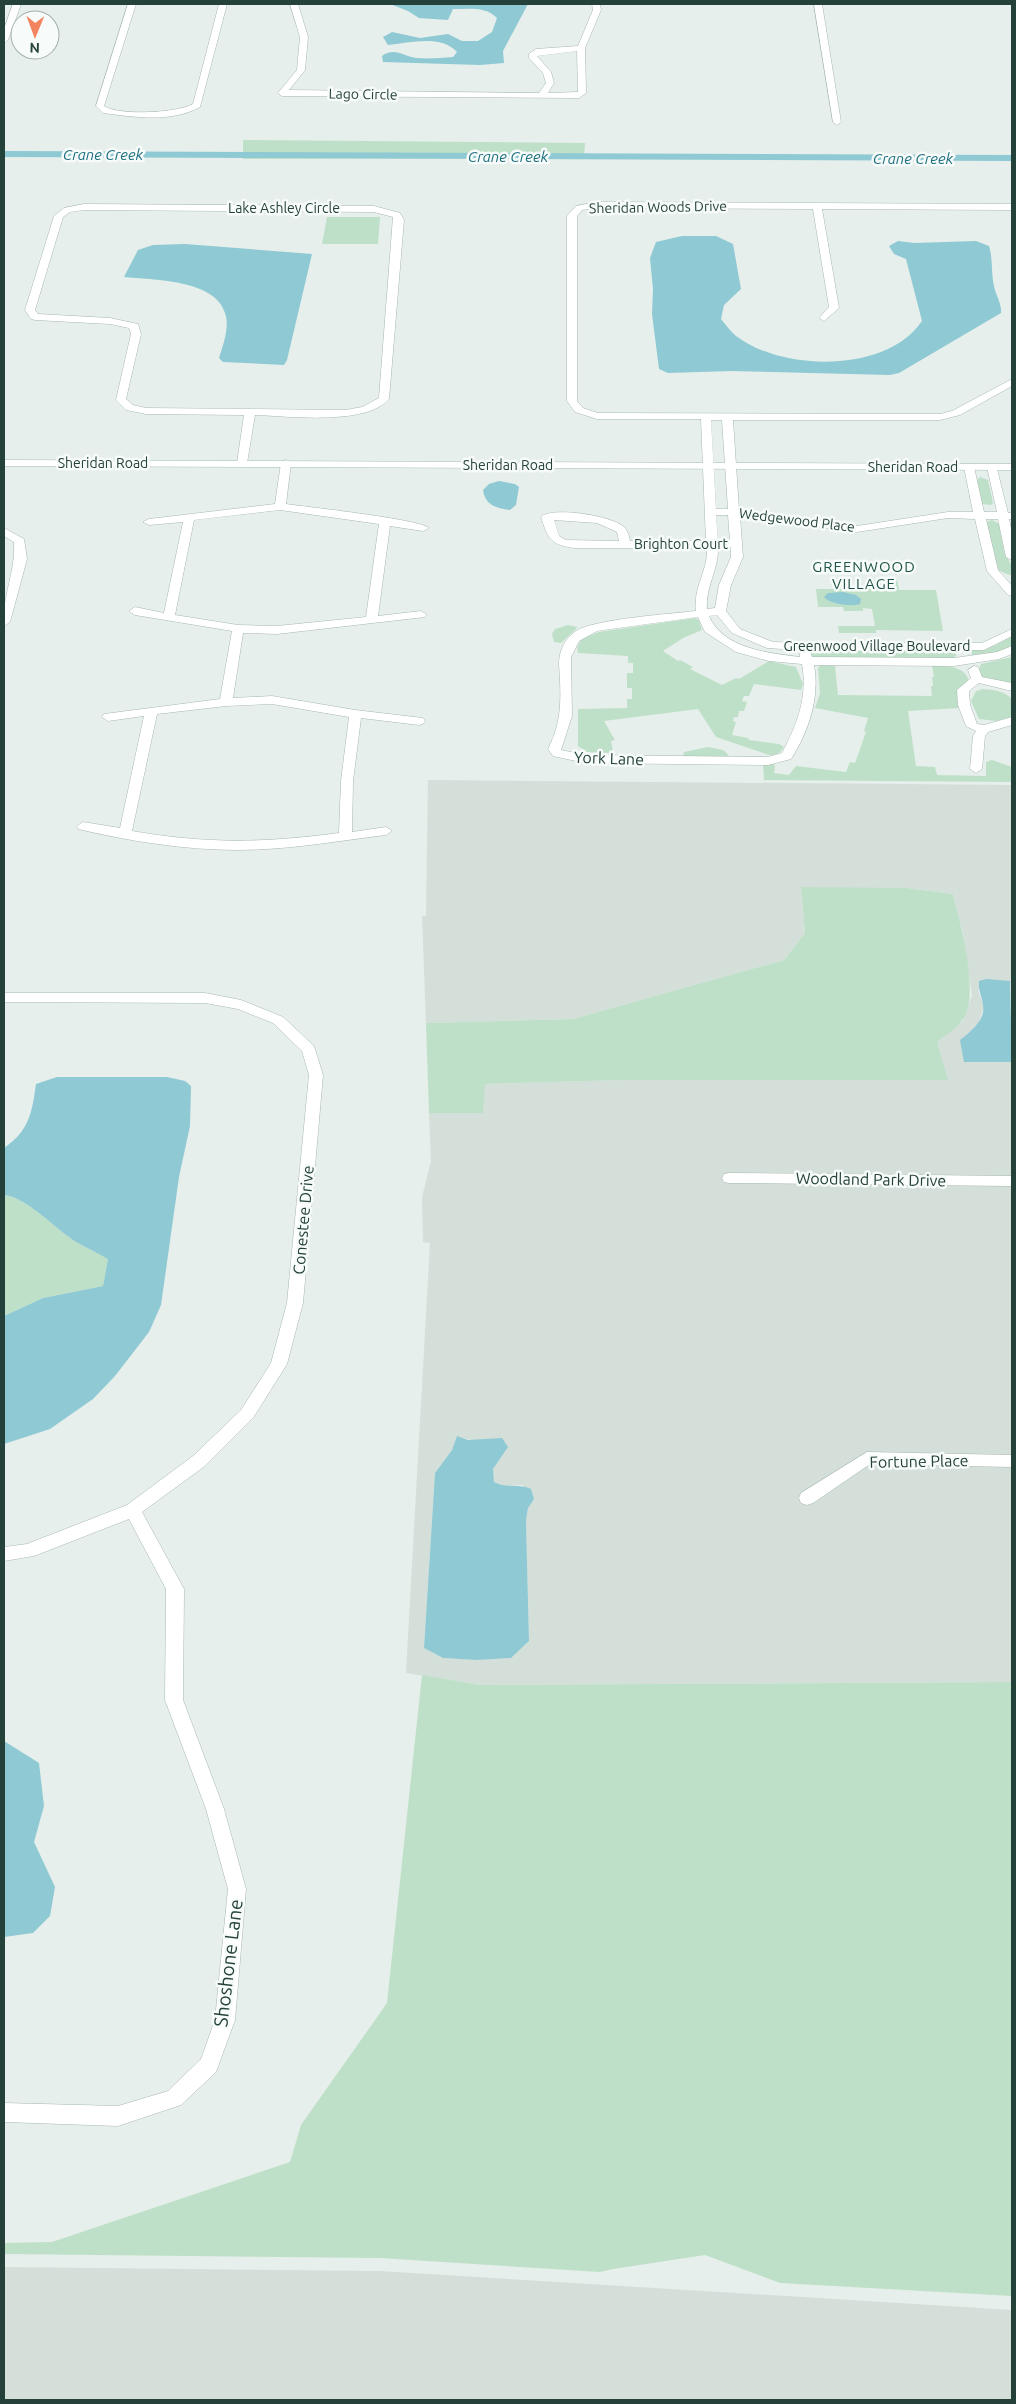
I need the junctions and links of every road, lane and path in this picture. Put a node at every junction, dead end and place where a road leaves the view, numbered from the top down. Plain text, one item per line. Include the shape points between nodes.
1 (18, 4) edge
2 (132, 4) edge
3 (223, 4) edge
4 (294, 4) edge
5 (596, 4) edge
6 (818, 4) edge
7 (4, 40) edge
8 (581, 48) junction
9 (542, 96) junction
10 (837, 122) dead end
11 (817, 206) junction
12 (1012, 207) edge
13 (824, 318) dead end
14 (1012, 382) edge
15 (250, 412) junction
16 (706, 416) junction
17 (727, 416) junction
18 (4, 463) edge
19 (242, 463) junction
20 (286, 463) junction
21 (708, 466) junction
22 (732, 466) junction
23 (969, 467) junction
24 (992, 467) junction
25 (1012, 467) edge
26 (280, 507) junction
27 (710, 512) junction
28 (733, 512) junction
29 (980, 514) junction
30 (1008, 515) edge
31 (189, 517) junction
32 (385, 521) junction
33 (150, 522) dead end
34 (423, 528) dead end
35 (4, 531) edge
36 (713, 544) junction
37 (736, 544) junction
38 (626, 545) junction
39 (1012, 557) edge
40 (1007, 579) edge
41 (1012, 593) edge
42 (135, 610) dead end
43 (720, 611) junction
44 (702, 613) junction
45 (421, 615) dead end
46 (169, 617) junction
47 (372, 618) junction
48 (4, 622) edge
49 (238, 629) junction
50 (1012, 632) edge
51 (804, 647) junction
52 (965, 647) junction
53 (1012, 650) edge
54 (970, 660) junction
55 (805, 661) junction
56 (977, 679) junction
57 (1012, 687) edge
58 (226, 702) junction
59 (150, 713) junction
60 (355, 714) junction
61 (108, 717) dead end
62 (419, 721) dead end
63 (1012, 721) edge
64 (984, 729) junction
65 (976, 769) dead end
66 (82, 826) dead end
67 (386, 831) dead end
68 (126, 833) junction
69 (345, 836) junction
70 (4, 997) edge
71 (729, 1178) dead end
72 (1012, 1180) edge
73 (1012, 1461) edge
74 (807, 1498) dead end
75 (133, 1510) junction
76 (4, 1554) edge
77 (4, 2112) edge

1 - 7 street
2 - 3 street via 100,106 103,110 176,113 197,105
4 - 9 street, Lago Circle via 304,37 301,70 282,93
5 - 8 street, Lago Circle via 597,10
6 - 10 street
8 - 9 street, Lago Circle via 582,94
8 - 9 street via 536,52 532,56 547,72 550,83
11 - 12 street, Sheridan Woods Drive
11 - 13 street via 834,308
11 - 16 street, Sheridan Woods Drive via 596,205 579,208 572,216 572,401 578,410 597,416
14 - 17 street, Sheridan Woods Drive via 956,413 940,417
15 - 15 street, Lake Ashley Circle via 346,413 376,406 384,399 397,215 374,209 84,208 67,210 59,216 30,310 36,317 119,321 134,326 136,334 121,400 130,408
15 - 19 street
16 - 17 street, Sheridan Woods Drive
16 - 21 street
17 - 22 street
18 - 19 street, Sheridan Road
19 - 20 street, Sheridan Road
20 - 21 street, Sheridan Road
20 - 26 street
21 - 22 street, Sheridan Road
21 - 27 street
22 - 23 street, Sheridan Road
22 - 28 street
23 - 24 street, Sheridan Road
23 - 29 street
24 - 25 street, Sheridan Road
24 - 30 street
26 - 31 street
26 - 32 street
27 - 28 street, Wedgewood Place
27 - 36 street
28 - 29 street, Wedgewood Place via 857,528 948,515
28 - 37 street
29 - 30 street, Wedgewood Place
29 - 40 street via 988,559 993,571
30 - 39 street
31 - 33 street
31 - 46 street
32 - 34 street
32 - 47 street
35 - 48 street via 20,541 22,559
36 - 37 street, Brighton Court
36 - 38 street, Brighton Court
36 - 44 street via 711,569 700,596
37 - 43 street via 737,557 725,585
38 - 38 street, Brighton Court via 560,544 554,538 547,517 605,521 622,531
40 - 41 street
42 - 46 street
43 - 44 street, York Lane
43 - 51 street, Greenwood Village Boulevard via 736,631 771,645
44 - 55 street, Greenwood Village Boulevard via 709,630 740,649 769,657
44 - 55 street, York Lane via 591,628 572,640 565,660 569,686 568,716 554,749 557,753 572,758 594,759 768,761 787,756 811,696 809,669
45 - 47 street
46 - 49 street
47 - 49 street via 277,630
49 - 58 street
50 - 52 street, Greenwood Village Boulevard via 984,646
51 - 52 street, Greenwood Village Boulevard
51 - 55 street, York Lane
52 - 54 street
53 - 54 street, Greenwood Village Boulevard
54 - 55 street, Greenwood Village Boulevard
54 - 56 street
56 - 57 street
56 - 64 street via 963,690 964,705 972,726
58 - 59 street
58 - 60 street via 272,700
59 - 61 street
59 - 68 street
60 - 62 street
60 - 69 street
63 - 64 street
64 - 65 street via 979,736
66 - 68 street
67 - 69 street
68 - 69 street via 180,843 221,846 274,845
70 - 75 street, Conestee Drive via 205,998 241,1005 278,1020 309,1049 316,1075 295,1303 279,1364 247,1414 199,1461
71 - 72 street, Woodland Park Drive
73 - 74 street, Fortune Place via 867,1458
75 - 76 street, Conestee Drive via 28,1550
75 - 77 street, Shoshone Lane via 175,1589 174,1700 215,1809 237,1889 225,2020 209,2065 174,2098 118,2116

